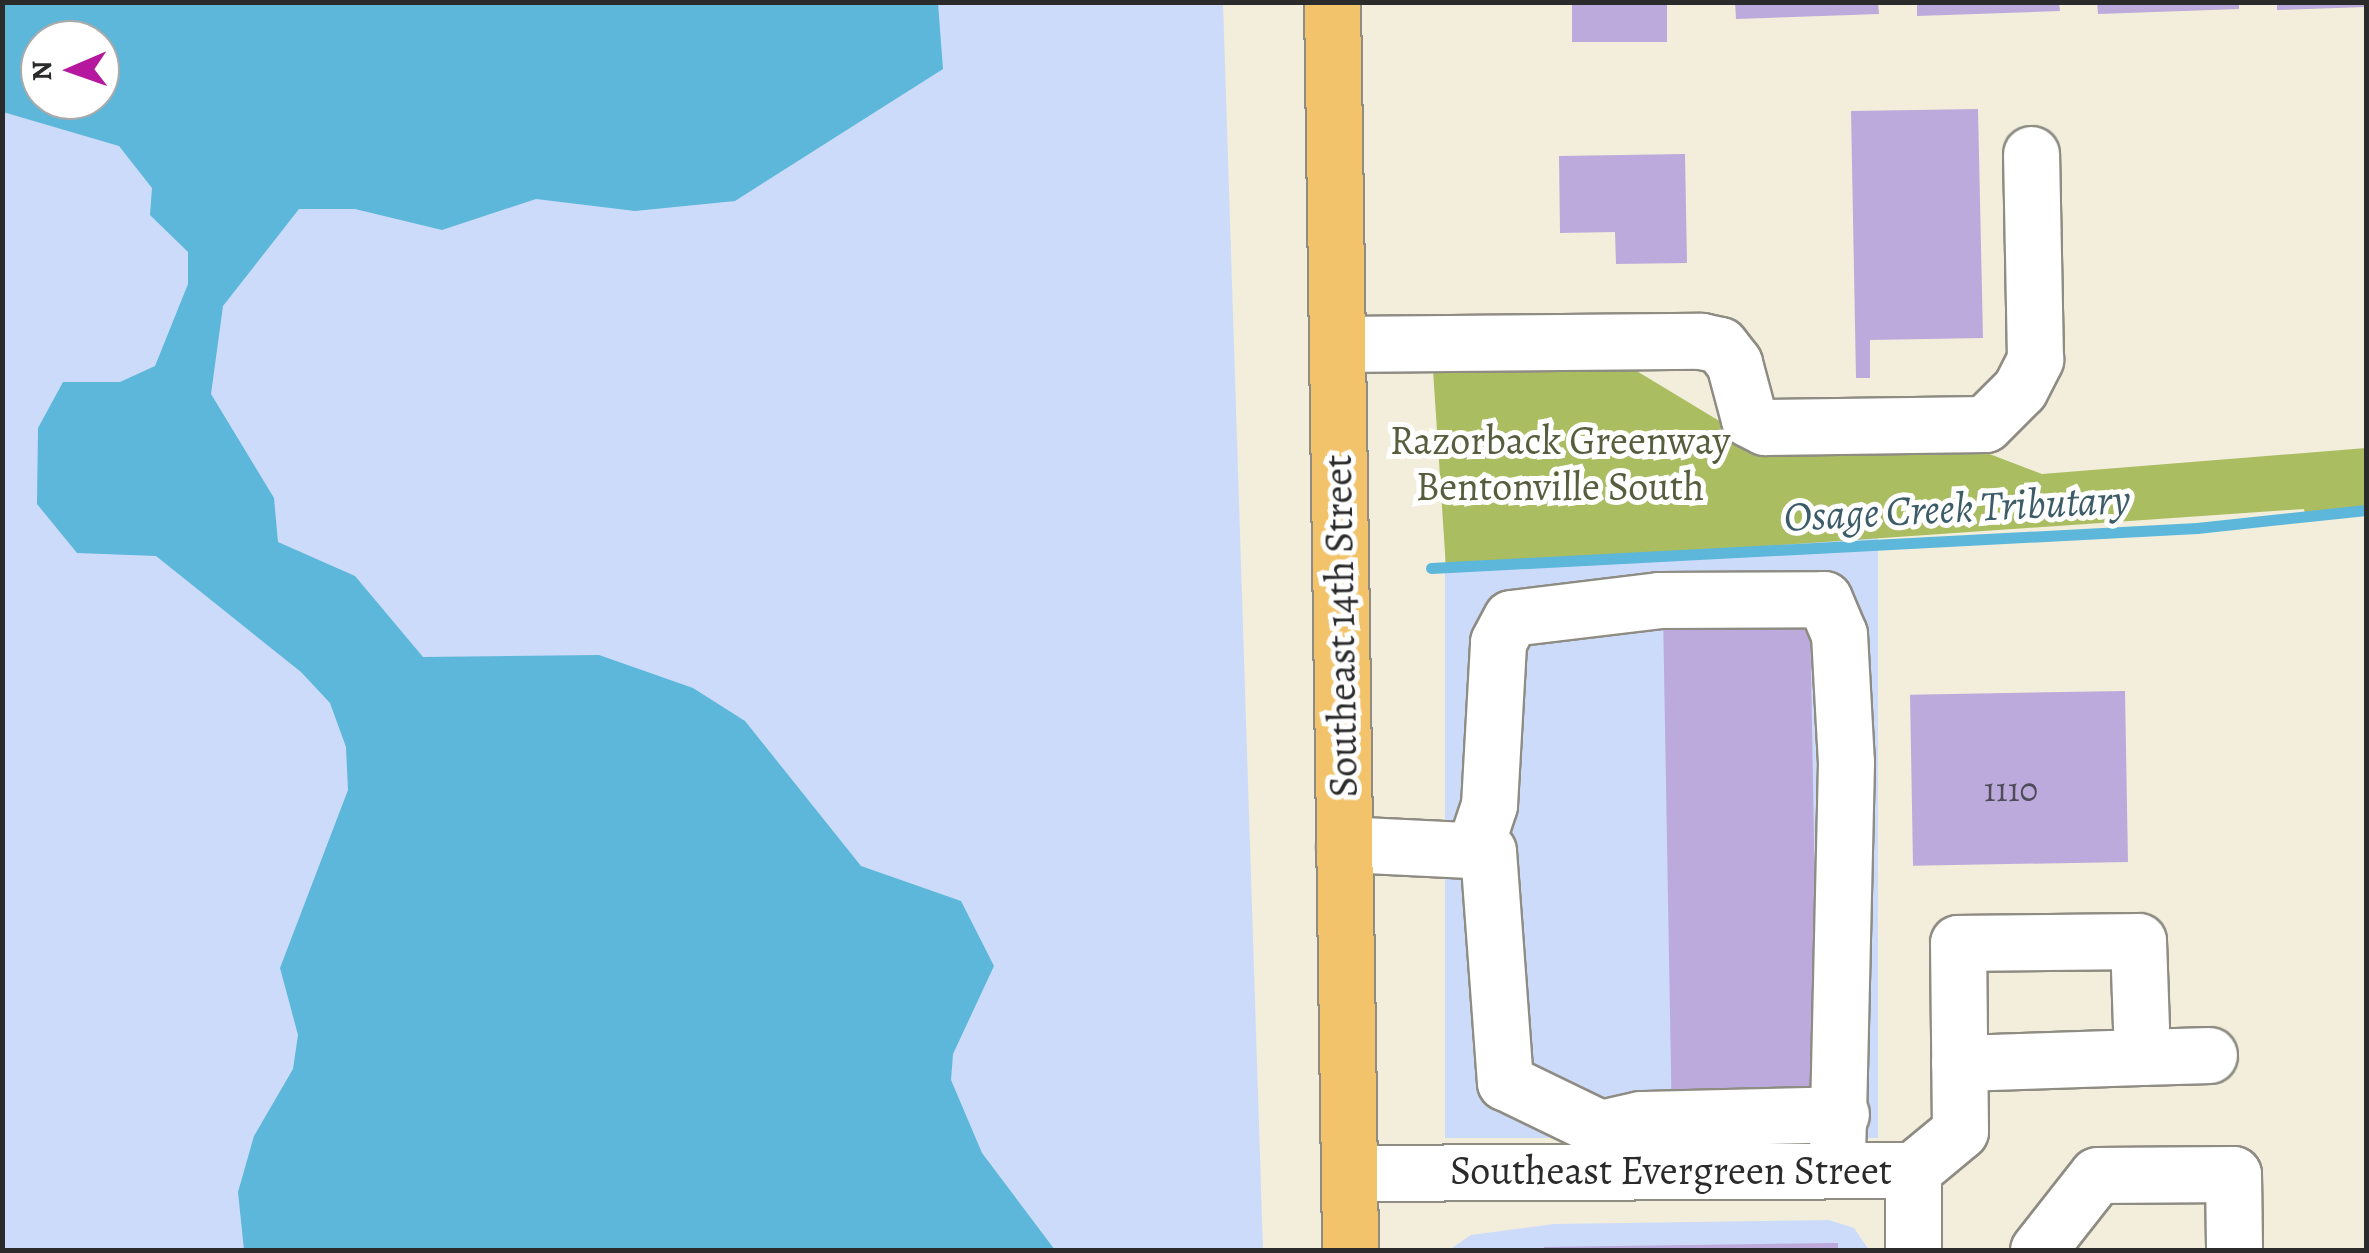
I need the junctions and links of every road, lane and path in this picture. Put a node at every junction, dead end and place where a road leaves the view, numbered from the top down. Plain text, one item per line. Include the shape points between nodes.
1 (1332, 2) edge
2 (2031, 154) dead end
3 (1337, 344) junction
4 (1344, 844) junction
5 (1476, 844) junction
6 (2209, 1055) dead end
7 (2142, 1057) junction
8 (1959, 1062) junction
9 (1841, 1114) junction
10 (1606, 1150) junction
11 (1837, 1170) junction
12 (1913, 1170) junction
13 (1349, 1174) junction
14 (1350, 1250) edge
15 (1913, 1250) edge
16 (2038, 1250) edge
17 (2234, 1250) edge

1 - 3 main road, Southeast 14th Street
2 - 3 street via 2035,359 1985,424 1765,427 1748,419 1734,363 1720,345 1701,340
3 - 4 main road, Southeast 14th Street
4 - 5 street
4 - 13 main road, Southeast 14th Street
5 - 9 street via 1489,805 1498,642 1510,618 1533,608 1659,600 1824,600 1839,634 1846,762
5 - 10 street via 1488,851 1494,886 1505,1082
6 - 7 street
7 - 8 street
7 - 8 street via 2138,941 1958,943
8 - 12 street via 1960,1131
9 - 10 street via 1640,1119
9 - 11 street
10 - 11 street, Southeast Evergreen Street
10 - 13 street, Southeast Evergreen Street
11 - 12 street, Southeast Evergreen Street
12 - 15 street, Southeast Evergreen Street
13 - 14 main road, Southeast 14th Street
16 - 17 street via 2097,1175 2233,1174

